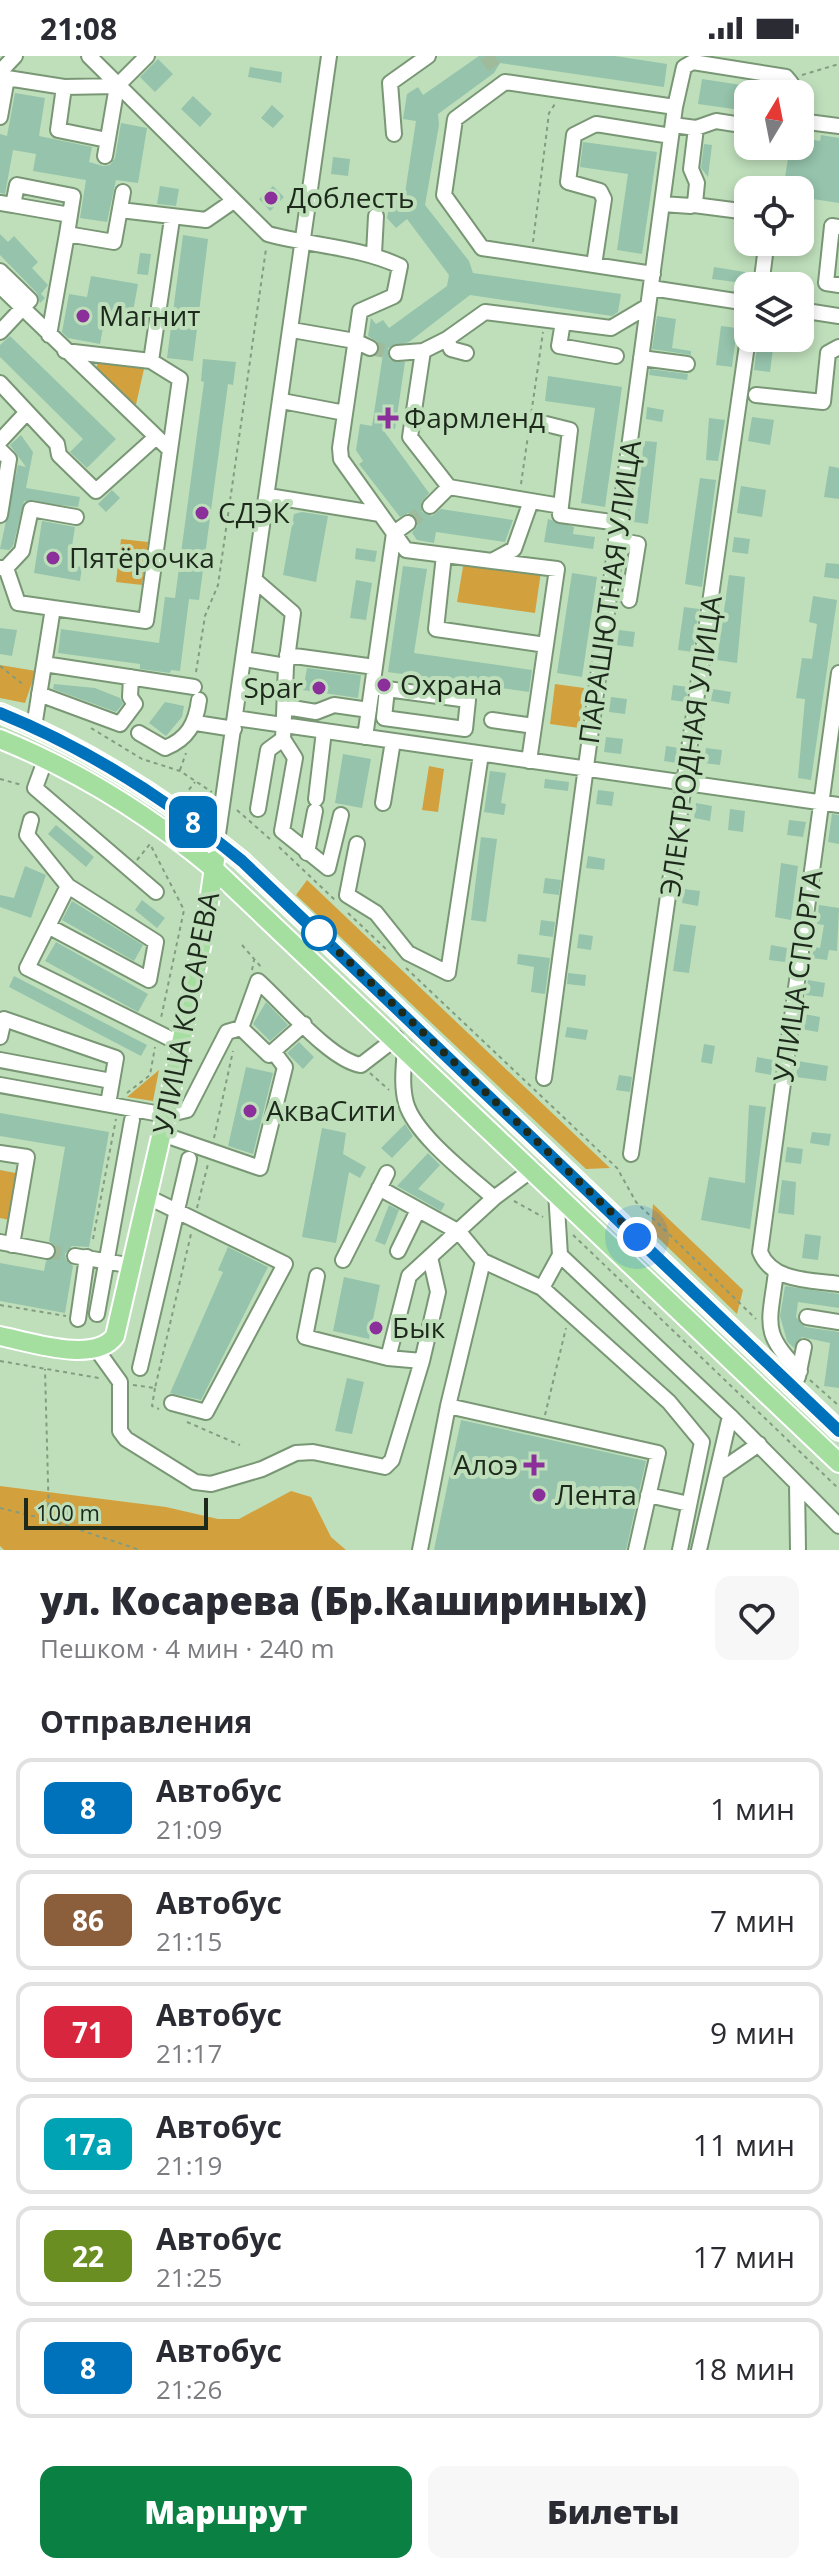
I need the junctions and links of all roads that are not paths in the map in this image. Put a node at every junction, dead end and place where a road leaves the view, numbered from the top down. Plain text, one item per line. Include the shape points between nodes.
1 (15, 56) edge
2 (89, 56) edge
3 (147, 56) edge
4 (329, 56) edge
5 (428, 56) edge
6 (2, 74) edge
7 (766, 80) edge
8 (117, 86) junction
9 (64, 87) junction
10 (675, 107) junction
11 (0, 117) edge
12 (814, 123) edge
13 (734, 124) edge
14 (839, 126) edge
15 (696, 128) junction
16 (672, 130) junction
17 (394, 134) dead end
18 (107, 140) junction
19 (105, 156) dead end
20 (123, 192) dead end
21 (232, 202) junction
22 (7, 204) edge
23 (662, 204) junction
24 (694, 205) junction
25 (120, 210) junction
26 (734, 210) edge
27 (376, 216) dead end
28 (172, 219) junction
29 (839, 227) edge
30 (67, 234) junction
31 (304, 244) junction
32 (374, 254) junction
33 (594, 265) junction
34 (0, 271) edge
35 (652, 281) junction
36 (839, 285) edge
37 (0, 286) edge
38 (734, 300) edge
39 (648, 306) junction
40 (23, 308) junction
41 (814, 312) edge
42 (839, 316) edge
43 (563, 322) junction
44 (292, 330) junction
45 (0, 332) edge
46 (49, 335) junction
47 (447, 339) junction
48 (355, 341) junction
49 (839, 347) edge
50 (370, 348) tunnel mouth
51 (65, 351) junction
52 (423, 351) junction
53 (746, 352) edge
54 (397, 353) tunnel mouth
55 (466, 353) dead end
56 (616, 356) dead end
57 (641, 358) junction
58 (151, 361) junction
59 (687, 364) dead end
60 (0, 383) edge
61 (756, 395) dead end
62 (282, 401) junction
63 (27, 412) junction
64 (345, 413) junction
65 (546, 424) dead end
66 (155, 438) junction
67 (0, 441) edge
68 (169, 449) junction
69 (0, 450) edge
70 (449, 487) junction
71 (268, 496) junction
72 (525, 500) junction
73 (430, 506) tunnel mouth
74 (561, 506) junction
75 (380, 514) junction
76 (0, 515) edge
77 (76, 517) dead end
78 (408, 523) tunnel mouth
79 (619, 523) junction
80 (394, 533) junction
81 (616, 540) junction
82 (444, 555) junction
83 (492, 561) junction
84 (3, 568) edge
85 (256, 581) junction
86 (629, 600) dead end
87 (53, 608) junction
88 (546, 645) junction
89 (244, 659) junction
90 (286, 660) junction
91 (44, 664) junction
92 (375, 667) junction
93 (839, 673) edge
94 (131, 677) junction
95 (380, 688) junction
96 (39, 696) junction
97 (286, 707) junction
98 (369, 710) junction
99 (0, 713) edge
100 (492, 720) dead end
101 (196, 723) junction
102 (235, 724) junction
103 (534, 726) junction
104 (34, 727) junction
105 (324, 731) junction
106 (284, 732) junction
107 (139, 733) dead end
108 (365, 737) junction
109 (0, 739) edge
110 (393, 741) junction
111 (481, 754) junction
112 (46, 758) junction
113 (529, 761) junction
114 (586, 769) junction
115 (687, 783) junction
116 (383, 803) dead end
117 (821, 803) junction
118 (839, 805) edge
119 (258, 809) dead end
120 (341, 815) dead end
121 (31, 820) dead end
122 (217, 841) junction
123 (357, 844) dead end
124 (307, 853) junction
125 (214, 869) junction
126 (68, 886) junction
127 (156, 892) dead end
128 (48, 926) junction
129 (304, 1024) junction
130 (241, 1028) junction
131 (0, 1037) edge
132 (400, 1042) junction
133 (181, 1044) junction
134 (273, 1051) junction
135 (0, 1060) edge
136 (544, 1078) dead end
137 (111, 1081) junction
138 (0, 1085) edge
139 (113, 1105) junction
140 (166, 1115) junction
141 (132, 1120) dead end
142 (162, 1134) junction
143 (0, 1153) edge
144 (631, 1154) dead end
145 (189, 1159) dead end
146 (533, 1169) junction
147 (387, 1173) dead end
148 (379, 1188) junction
149 (556, 1192) junction
150 (148, 1197) junction
151 (494, 1198) junction
152 (175, 1209) junction
153 (418, 1210) junction
154 (459, 1232) junction
155 (6, 1244) edge
156 (47, 1251) tunnel mouth
157 (398, 1251) dead end
158 (560, 1255) junction
159 (430, 1257) junction
160 (343, 1260) dead end
161 (107, 1261) junction
162 (483, 1261) junction
163 (133, 1266) junction
164 (776, 1272) junction
165 (317, 1276) dead end
166 (839, 1284) edge
167 (542, 1288) junction
168 (97, 1314) dead end
169 (807, 1317) dead end
170 (78, 1319) road end
171 (839, 1322) edge
172 (0, 1336) edge
173 (804, 1347) dead end
174 (102, 1348) junction
175 (388, 1358) junction
176 (422, 1361) junction
177 (140, 1368) dead end
178 (797, 1380) junction
179 (172, 1403) dead end
180 (448, 1406) junction
181 (730, 1416) junction
182 (839, 1431) edge
183 (759, 1444) junction
184 (839, 1463) edge
185 (717, 1473) junction
186 (797, 1484) junction
187 (648, 1495) junction
188 (689, 1504) junction
189 (839, 1526) edge
190 (420, 1550) edge
191 (636, 1550) edge
192 (680, 1550) edge
193 (699, 1550) edge
194 (798, 1550) edge

1 - 6 street
2 - 8 street
3 - 8 street
4 - 31 street, УЛИЦА КОСАРЕВА
5 - 17 street via 390,83
6 - 9 street
6 - 11 street
7 - 10 street, ПАРАШЮТНАЯ УЛИЦА via 693,62 684,67
8 - 9 street
8 - 18 street
8 - 21 street
9 - 18 street via 58,130
10 - 16 street, ПАРАШЮТНАЯ УЛИЦА
10 - 33 street via 501,76 455,119 444,195 482,248
12 - 14 street
13 - 15 street via 716,121
15 - 16 street
15 - 24 street
16 - 23 street, ПАРАШЮТНАЯ УЛИЦА
16 - 33 street via 596,124 574,135 568,182 600,191 604,199
18 - 19 street
20 - 25 street
21 - 28 street via 206,220
21 - 31 street via 268,234
22 - 30 street via 17,185 73,196
23 - 24 street
23 - 35 street, ПАРАШЮТНАЯ УЛИЦА
24 - 26 street
25 - 28 street
25 - 30 street via 114,242
27 - 32 street
28 - 58 street
29 - 36 street via 832,226 826,283
30 - 46 street
31 - 32 street
31 - 44 street, УЛИЦА КОСАРЕВА
32 - 48 street via 400,266 394,296 360,311
33 - 35 street
34 - 40 street via 30,300
35 - 38 street
35 - 39 street, ПАРАШЮТНАЯ УЛИЦА
37 - 40 street
39 - 43 street via 611,328
39 - 57 street, ПАРАШЮТНАЯ УЛИЦА
40 - 45 street
40 - 46 street
41 - 42 street
43 - 47 street via 485,312
43 - 56 street via 559,346
44 - 48 street
44 - 62 street, УЛИЦА КОСАРЕВА
46 - 51 street
47 - 52 street
47 - 55 street via 451,349
48 - 50 street
48 - 64 street
49 - 61 street via 828,353 823,402
51 - 58 street
51 - 66 street
52 - 54 street
52 - 70 street via 410,437
53 - 115 street, ЭЛЕКТРОДНАЯ УЛИЦА
57 - 59 street
57 - 79 street, ПАРАШЮТНАЯ УЛИЦА
58 - 68 street via 180,379
60 - 63 street
62 - 64 street
62 - 71 street, УЛИЦА КОСАРЕВА
63 - 66 street via 57,444 59,455 96,491
63 - 67 street
64 - 75 street via 341,459
65 - 74 street via 570,430
66 - 68 street
68 - 87 street via 146,621
69 - 76 street via 9,459
70 - 72 street
70 - 73 street
71 - 75 street
71 - 85 street, УЛИЦА КОСАРЕВА
72 - 74 street
72 - 83 street via 514,549
74 - 79 street via 560,515
75 - 80 street
77 - 84 street via 31,509 22,551
78 - 80 street
79 - 81 street, ПАРАШЮТНАЯ УЛИЦА
80 - 82 street via 406,550
80 - 92 street
81 - 86 street via 638,544
81 - 114 street, ПАРАШЮТНАЯ УЛИЦА
82 - 83 street
82 - 88 street via 436,629
83 - 88 street via 557,569
84 - 87 street via 18,603
85 - 89 street, УЛИЦА КОСАРЕВА
85 - 90 street via 293,613
87 - 91 street
88 - 103 street
89 - 90 street
89 - 102 street, УЛИЦА КОСАРЕВА
90 - 92 street
90 - 97 street
91 - 94 street
91 - 96 street
92 - 95 street
93 - 117 street, УЛИЦА СПОРТА
94 - 96 street via 135,704 120,724
94 - 101 street via 196,693
95 - 95 street via 468,700 465,729 384,718
95 - 98 street
96 - 104 street
97 - 98 street
97 - 106 street
98 - 108 street
99 - 104 main road
100 - 103 street
101 - 102 street
101 - 107 street via 178,743 165,748
102 - 106 street
102 - 122 street, УЛИЦА КОСАРЕВА
103 - 113 street
104 - 122 main road via 136,782
105 - 106 street
105 - 108 street
105 - 124 street
106 - 119 street via 268,750
106 - 124 street via 295,758 282,831
108 - 110 street
109 - 112 main road
110 - 111 street
110 - 116 street
111 - 113 street
111 - 123 street via 448,973 408,953 376,913 347,895
112 - 125 main road via 144,816
112 - 127 street via 35,788
113 - 114 street
114 - 115 street
114 - 136 street, ПАРАШЮТНАЯ УЛИЦА
115 - 117 street
115 - 144 street, ЭЛЕКТРОДНАЯ УЛИЦА
117 - 118 street
117 - 164 street, УЛИЦА СПОРТА via 760,1252
120 - 124 street via 328,868
121 - 126 street via 27,835
122 - 125 main road, УЛИЦА КОСАРЕВА
122 - 178 main road
125 - 132 main road
125 - 133 main road, УЛИЦА КОСАРЕВА
126 - 128 street
126 - 128 street via 156,942 149,980
128 - 133 street via 27,968
129 - 130 street via 258,981
129 - 132 street via 355,1065
129 - 134 street
130 - 134 street via 269,1055
130 - 140 street via 227,1032 187,1110
131 - 137 street via 4,1019 116,1058
132 - 146 main road
132 - 151 street via 403,1088 414,1122
133 - 140 main road, УЛИЦА КОСАРЕВА
134 - 142 street via 285,1067 260,1168
135 - 137 street
137 - 139 street
138 - 139 street
139 - 140 street
140 - 142 main road, УЛИЦА КОСАРЕВА
141 - 161 street
142 - 150 main road, УЛИЦА КОСАРЕВА
143 - 155 street via 27,1157
145 - 152 street
146 - 149 main road
146 - 151 street
147 - 148 street
148 - 153 street
148 - 160 street
149 - 158 street
149 - 184 main road
150 - 152 street
150 - 163 main road, УЛИЦА КОСАРЕВА
151 - 154 street
152 - 177 street
152 - 179 street via 285,1264 206,1412
153 - 154 street
153 - 157 street
154 - 159 street
154 - 162 street
155 - 156 street
158 - 167 street
158 - 181 street
159 - 175 street via 409,1276
159 - 176 street via 438,1292
161 - 163 street
161 - 168 street
161 - 170 street via 81,1256
162 - 167 street
162 - 180 street
163 - 174 main road, УЛИЦА КОСАРЕВА via 118,1328
164 - 166 street
164 - 178 street via 769,1331
165 - 175 street via 305,1337
167 - 188 street via 613,1348 702,1442
169 - 171 street
172 - 174 main road
173 - 178 street
174 - 176 street via 120,1382 120,1431 126,1439 195,1482 211,1484 296,1453 385,1467 392,1460
175 - 176 street
178 - 182 main road
180 - 187 street via 658,1453
180 - 190 street
181 - 183 street
181 - 185 street
183 - 185 street
183 - 186 street
185 - 193 street
186 - 189 street
186 - 194 street
187 - 188 street
187 - 191 street
188 - 192 street

